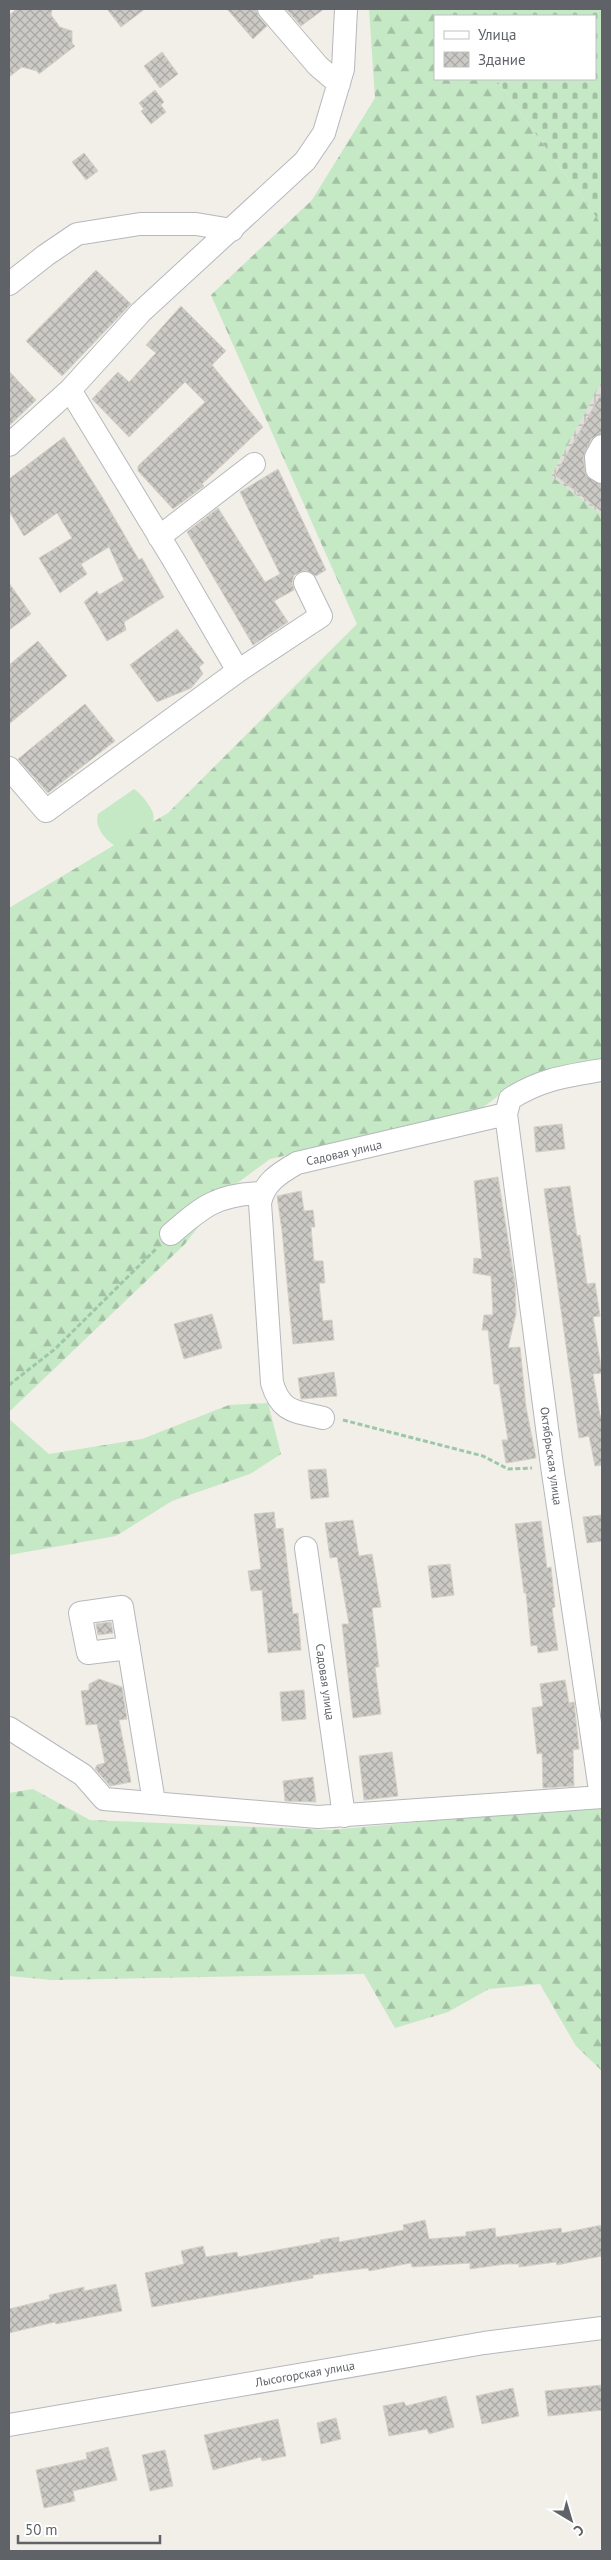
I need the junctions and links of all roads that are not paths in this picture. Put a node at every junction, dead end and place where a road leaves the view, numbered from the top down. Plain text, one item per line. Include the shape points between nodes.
1 (269, 9) edge
2 (346, 9) edge
3 (339, 84) junction
4 (232, 230) junction
5 (9, 284) edge
6 (70, 390) junction
7 (9, 445) edge
8 (602, 446) edge
9 (254, 464) dead end
10 (602, 472) edge
11 (160, 536) junction
12 (306, 583) dead end
13 (238, 671) junction
14 (9, 768) edge
15 (602, 1070) edge
16 (506, 1114) junction
17 (262, 1193) junction
18 (171, 1234) road end
19 (323, 1418) road end
20 (306, 1548) dead end
21 (129, 1648) dead end
22 (9, 1728) edge
23 (602, 1797) edge
24 (154, 1802) junction
25 (344, 1816) junction
26 (602, 2328) edge
27 (9, 2425) edge

1 - 3 street via 318,66
2 - 3 street via 343,69
3 - 4 street via 324,133 305,161
4 - 5 street via 196,224 140,224 77,234
4 - 6 street via 141,312
6 - 7 street
6 - 11 street
8 - 10 street via 596,457 597,470
9 - 11 street
11 - 13 street
12 - 13 street via 321,616
13 - 14 street via 46,811
15 - 16 street via 531,1085 510,1099
16 - 17 street, Садовая улица via 297,1163 275,1176
16 - 23 street, Октябрьская улица via 552,1466
17 - 18 street via 236,1193 201,1208
17 - 19 street via 260,1203 272,1383 277,1399 286,1409
20 - 25 street, Садовая улица
21 - 24 street
22 - 24 street via 83,1775 104,1799
23 - 25 street
24 - 25 street via 318,1817
26 - 27 street, Лысогорская улица via 484,2343

